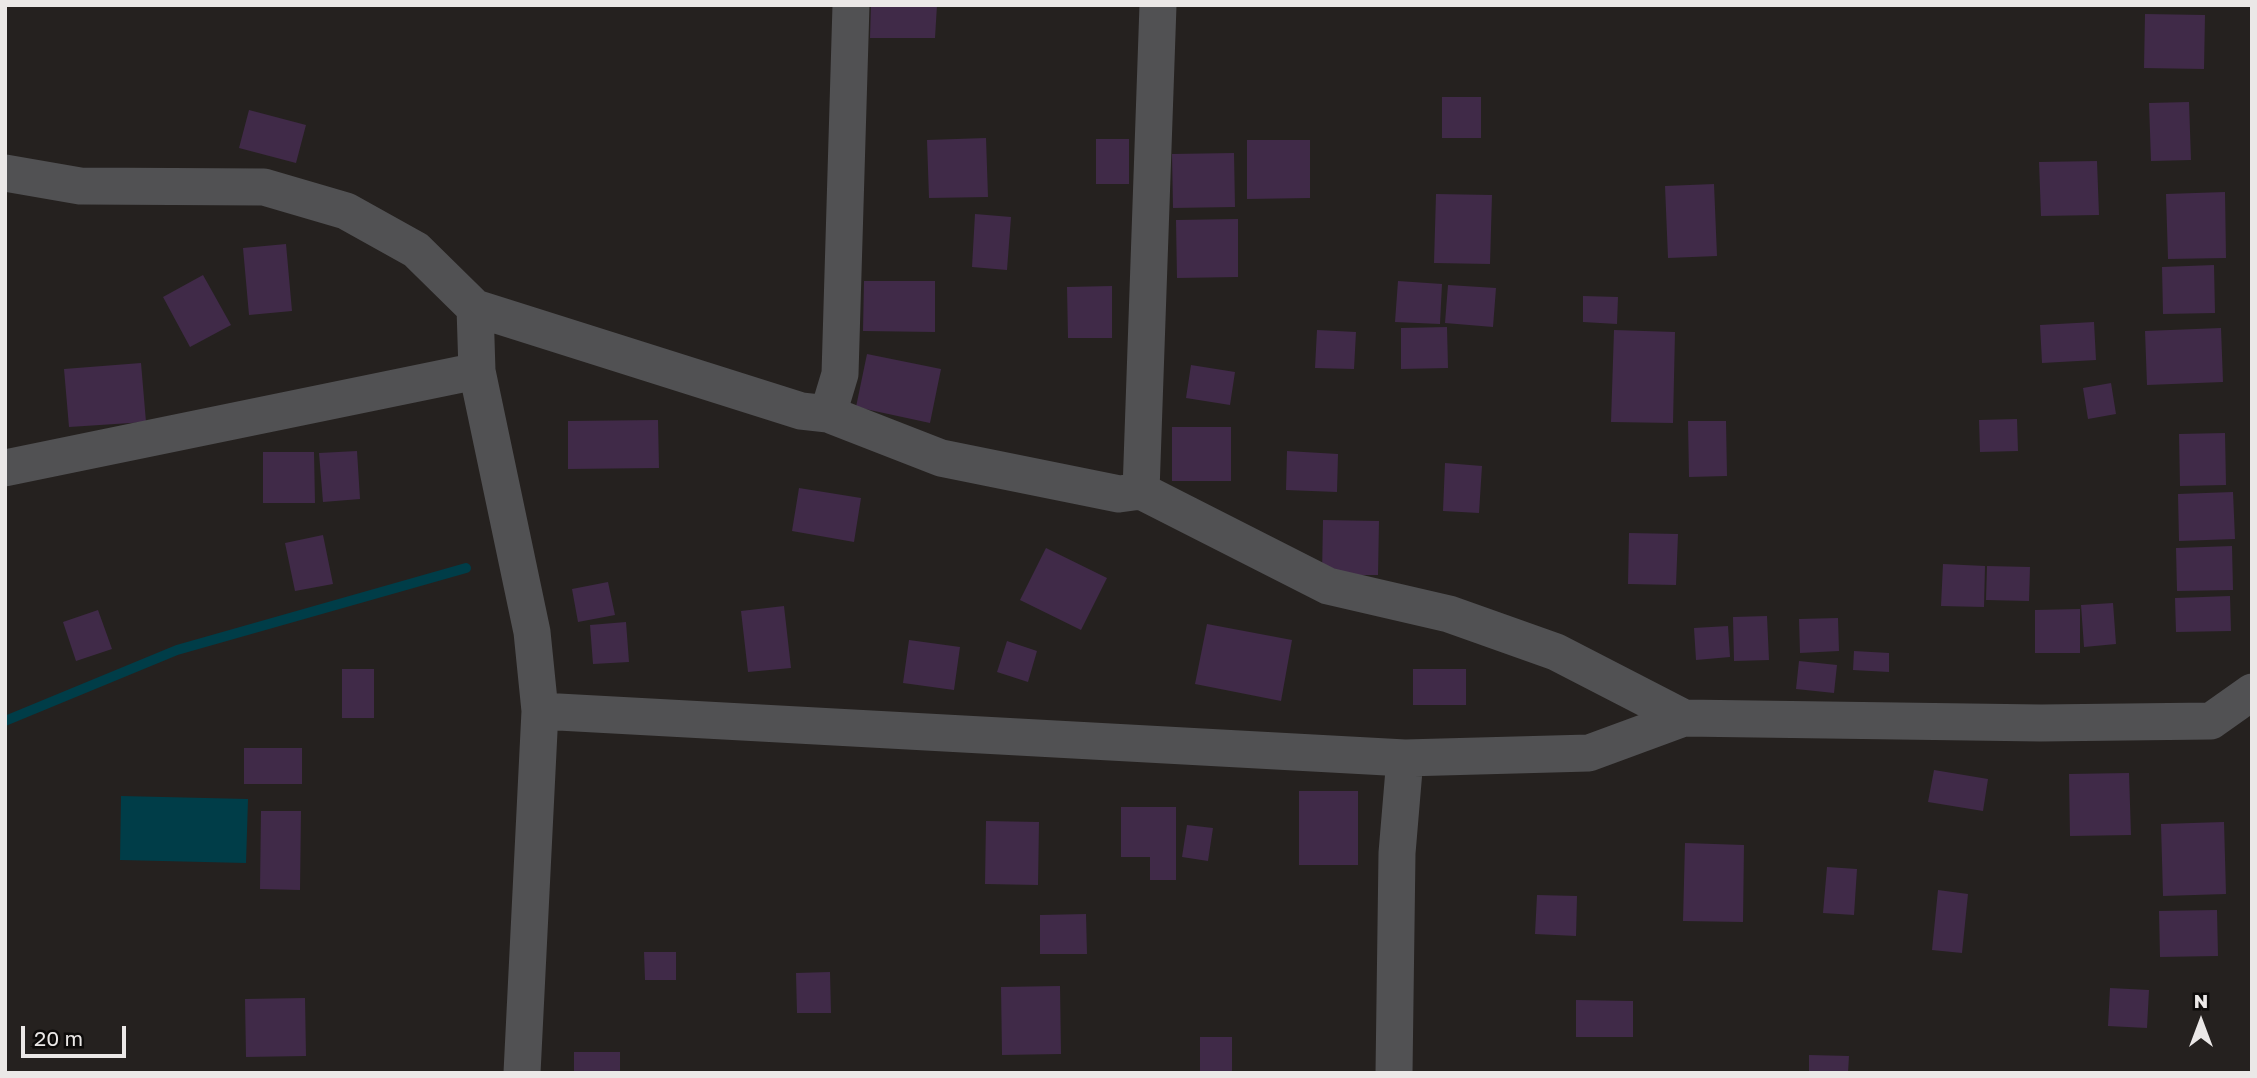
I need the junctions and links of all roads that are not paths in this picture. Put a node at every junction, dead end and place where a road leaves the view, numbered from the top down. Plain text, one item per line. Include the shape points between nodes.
1 (851, 5) edge
2 (1158, 5) edge
3 (5, 173) edge
4 (475, 308) junction
5 (477, 371) junction
6 (828, 414) junction
7 (5, 468) edge
8 (1141, 491) junction
9 (2252, 692) edge
10 (540, 711) junction
11 (1684, 718) junction
12 (1405, 758) junction
13 (522, 1073) edge
14 (1394, 1073) edge

1 - 6 street via 840,374
2 - 8 street
3 - 4 street via 80,186 264,187 346,211 416,250
4 - 5 street
4 - 6 street via 801,411
5 - 7 street
5 - 10 street via 532,632
6 - 8 street via 941,458 1119,494
8 - 11 street via 1328,586 1449,614 1556,652
9 - 11 street via 2211,721
10 - 12 street
10 - 13 street
11 - 12 street via 1589,754
12 - 14 street via 1397,853

